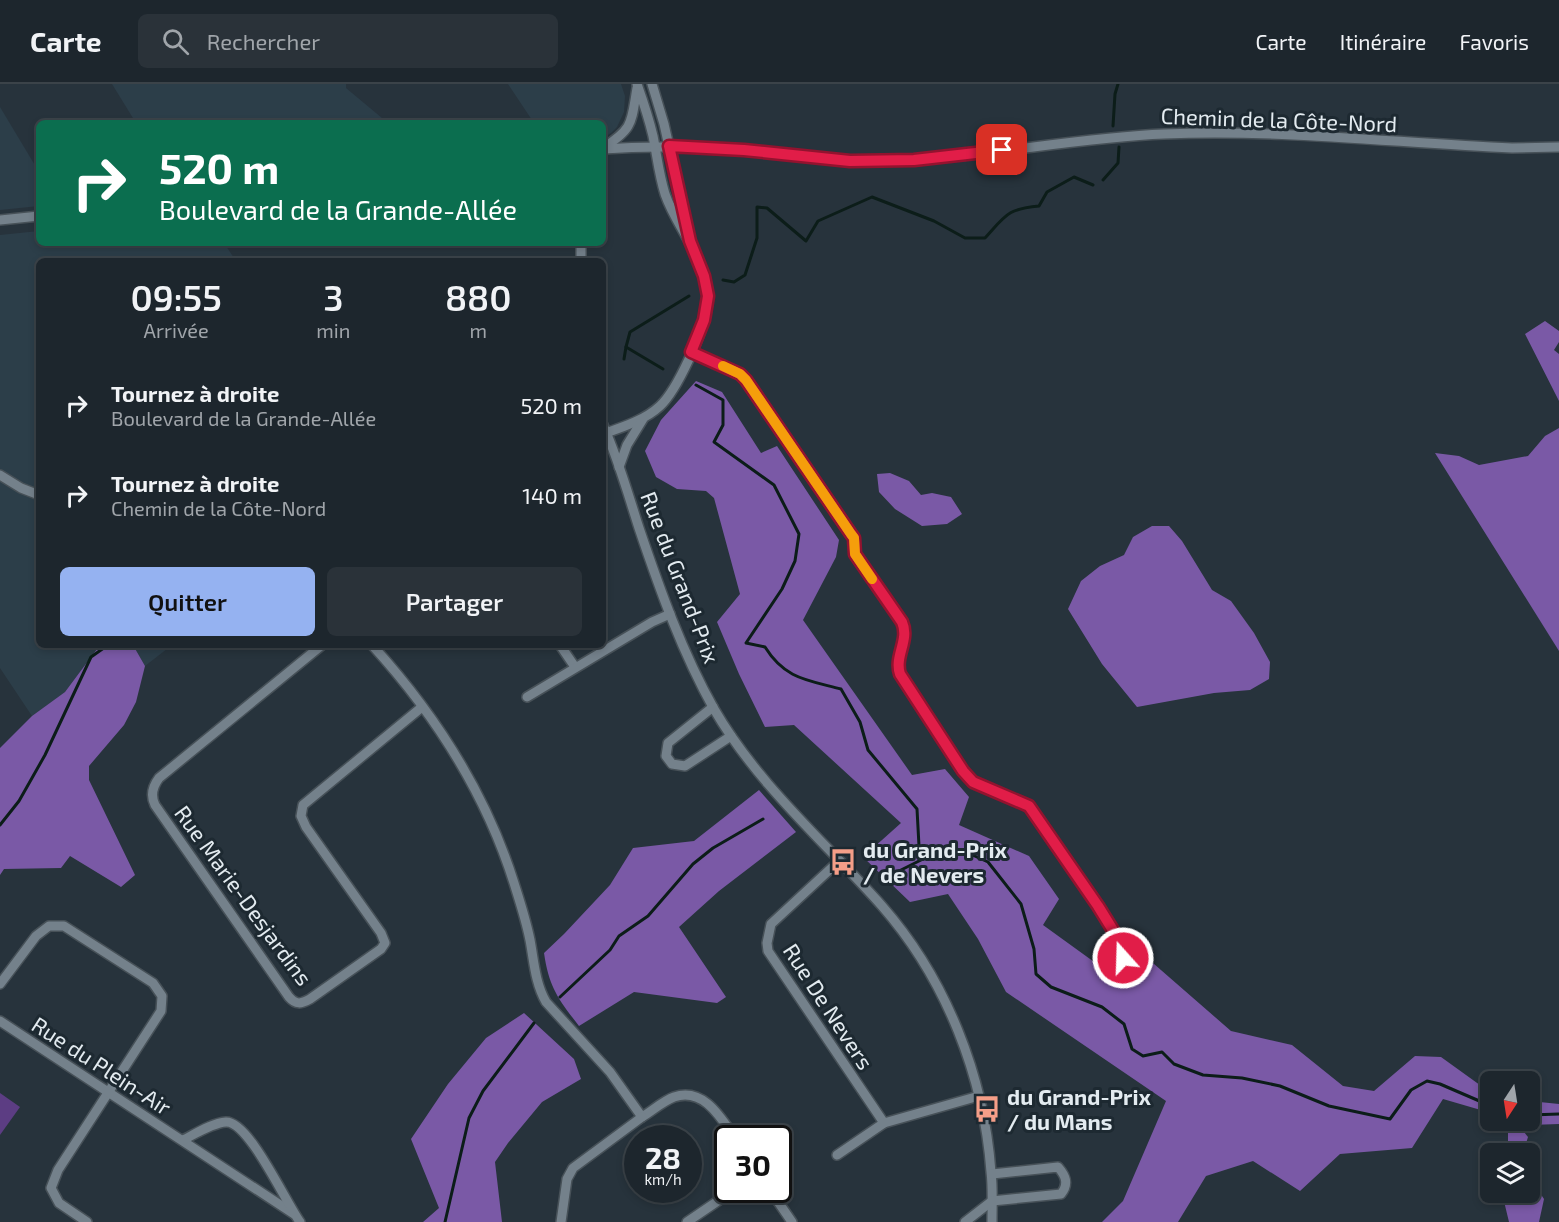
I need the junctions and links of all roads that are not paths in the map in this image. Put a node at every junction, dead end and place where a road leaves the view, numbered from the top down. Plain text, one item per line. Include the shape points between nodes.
1 (652, 84) edge
2 (637, 85) edge
3 (606, 146) edge
4 (654, 146) junction
5 (669, 146) junction
6 (1559, 147) edge
7 (606, 148) edge
8 (36, 216) edge
9 (0, 220) edge
10 (690, 241) junction
11 (691, 352) junction
12 (645, 417) junction
13 (606, 429) edge
14 (606, 435) edge
15 (619, 467) junction
16 (0, 475) edge
17 (36, 494) edge
18 (670, 614) junction
19 (318, 648) edge
20 (375, 648) edge
21 (562, 648) edge
22 (575, 667) junction
23 (527, 697) dead end
24 (422, 707) junction
25 (713, 707) junction
26 (731, 736) junction
27 (839, 861) junction
28 (1115, 958) dead end
29 (0, 984) edge
30 (0, 1022) edge
31 (109, 1094) junction
32 (979, 1096) junction
33 (642, 1117) junction
34 (884, 1123) junction
35 (725, 1125) edge
36 (183, 1140) junction
37 (837, 1155) dead end
38 (992, 1174) junction
39 (992, 1201) junction
40 (715, 1203) edge
41 (779, 1203) edge
42 (297, 1218) edge
43 (87, 1222) edge
44 (561, 1222) edge
45 (687, 1222) edge
46 (792, 1222) edge
47 (964, 1222) edge
48 (992, 1222) edge

1 - 5 street
2 - 3 street via 628,128
2 - 4 street
4 - 5 street, Chemin de la Côte-Nord
4 - 7 street, Chemin de la Côte-Nord
4 - 10 street via 671,211
5 - 6 street, Chemin de la Côte-Nord via 876,161 1189,133
5 - 10 street
8 - 9 street
10 - 11 street via 708,296 704,320
11 - 12 street via 665,400
11 - 28 street via 746,380 854,538 855,554 902,622 905,633 898,668 920,704 967,777 1029,806 1124,948 1123,958
12 - 13 street
12 - 15 street via 627,445
14 - 15 street, Rue du Grand-Prix
15 - 18 street, Rue du Grand-Prix
16 - 17 street
18 - 22 street
18 - 25 street, Rue du Grand-Prix
19 - 24 street, Rue Marie-Desjardins via 159,778 152,793 155,805 296,1003 310,999 385,943 306,827 303,805
20 - 24 street
21 - 22 street
22 - 23 street
24 - 33 street via 469,779 495,831 523,912 542,995 610,1072
25 - 26 street, Rue du Grand-Prix
25 - 26 street via 668,743 666,756 672,764 685,766
26 - 27 street, Rue du Grand-Prix via 768,784
27 - 32 street, Rue du Grand-Prix via 889,915 934,977 965,1050
27 - 34 street, Rue De Nevers via 771,924 766,943
29 - 31 street via 36,936 49,926 64,926 153,983 162,996 161,1011
30 - 31 street, Rue du Plein-Air
31 - 36 street, Rue du Plein-Air
31 - 43 street via 58,1170 51,1188 59,1203
32 - 34 street
32 - 38 street, Rue du Grand-Prix
33 - 35 street via 670,1099 694,1097 710,1106
33 - 44 street via 573,1168 567,1179
34 - 37 street
36 - 42 street, Rue du Plein-Air
36 - 42 street, Rue du Plein-Air via 218,1124 228,1122 241,1127
38 - 39 street, Rue du Grand-Prix
38 - 39 street via 1058,1167 1065,1175 1066,1187 1061,1194
39 - 47 street
39 - 48 street, Rue du Grand-Prix
40 - 45 street
41 - 46 street

